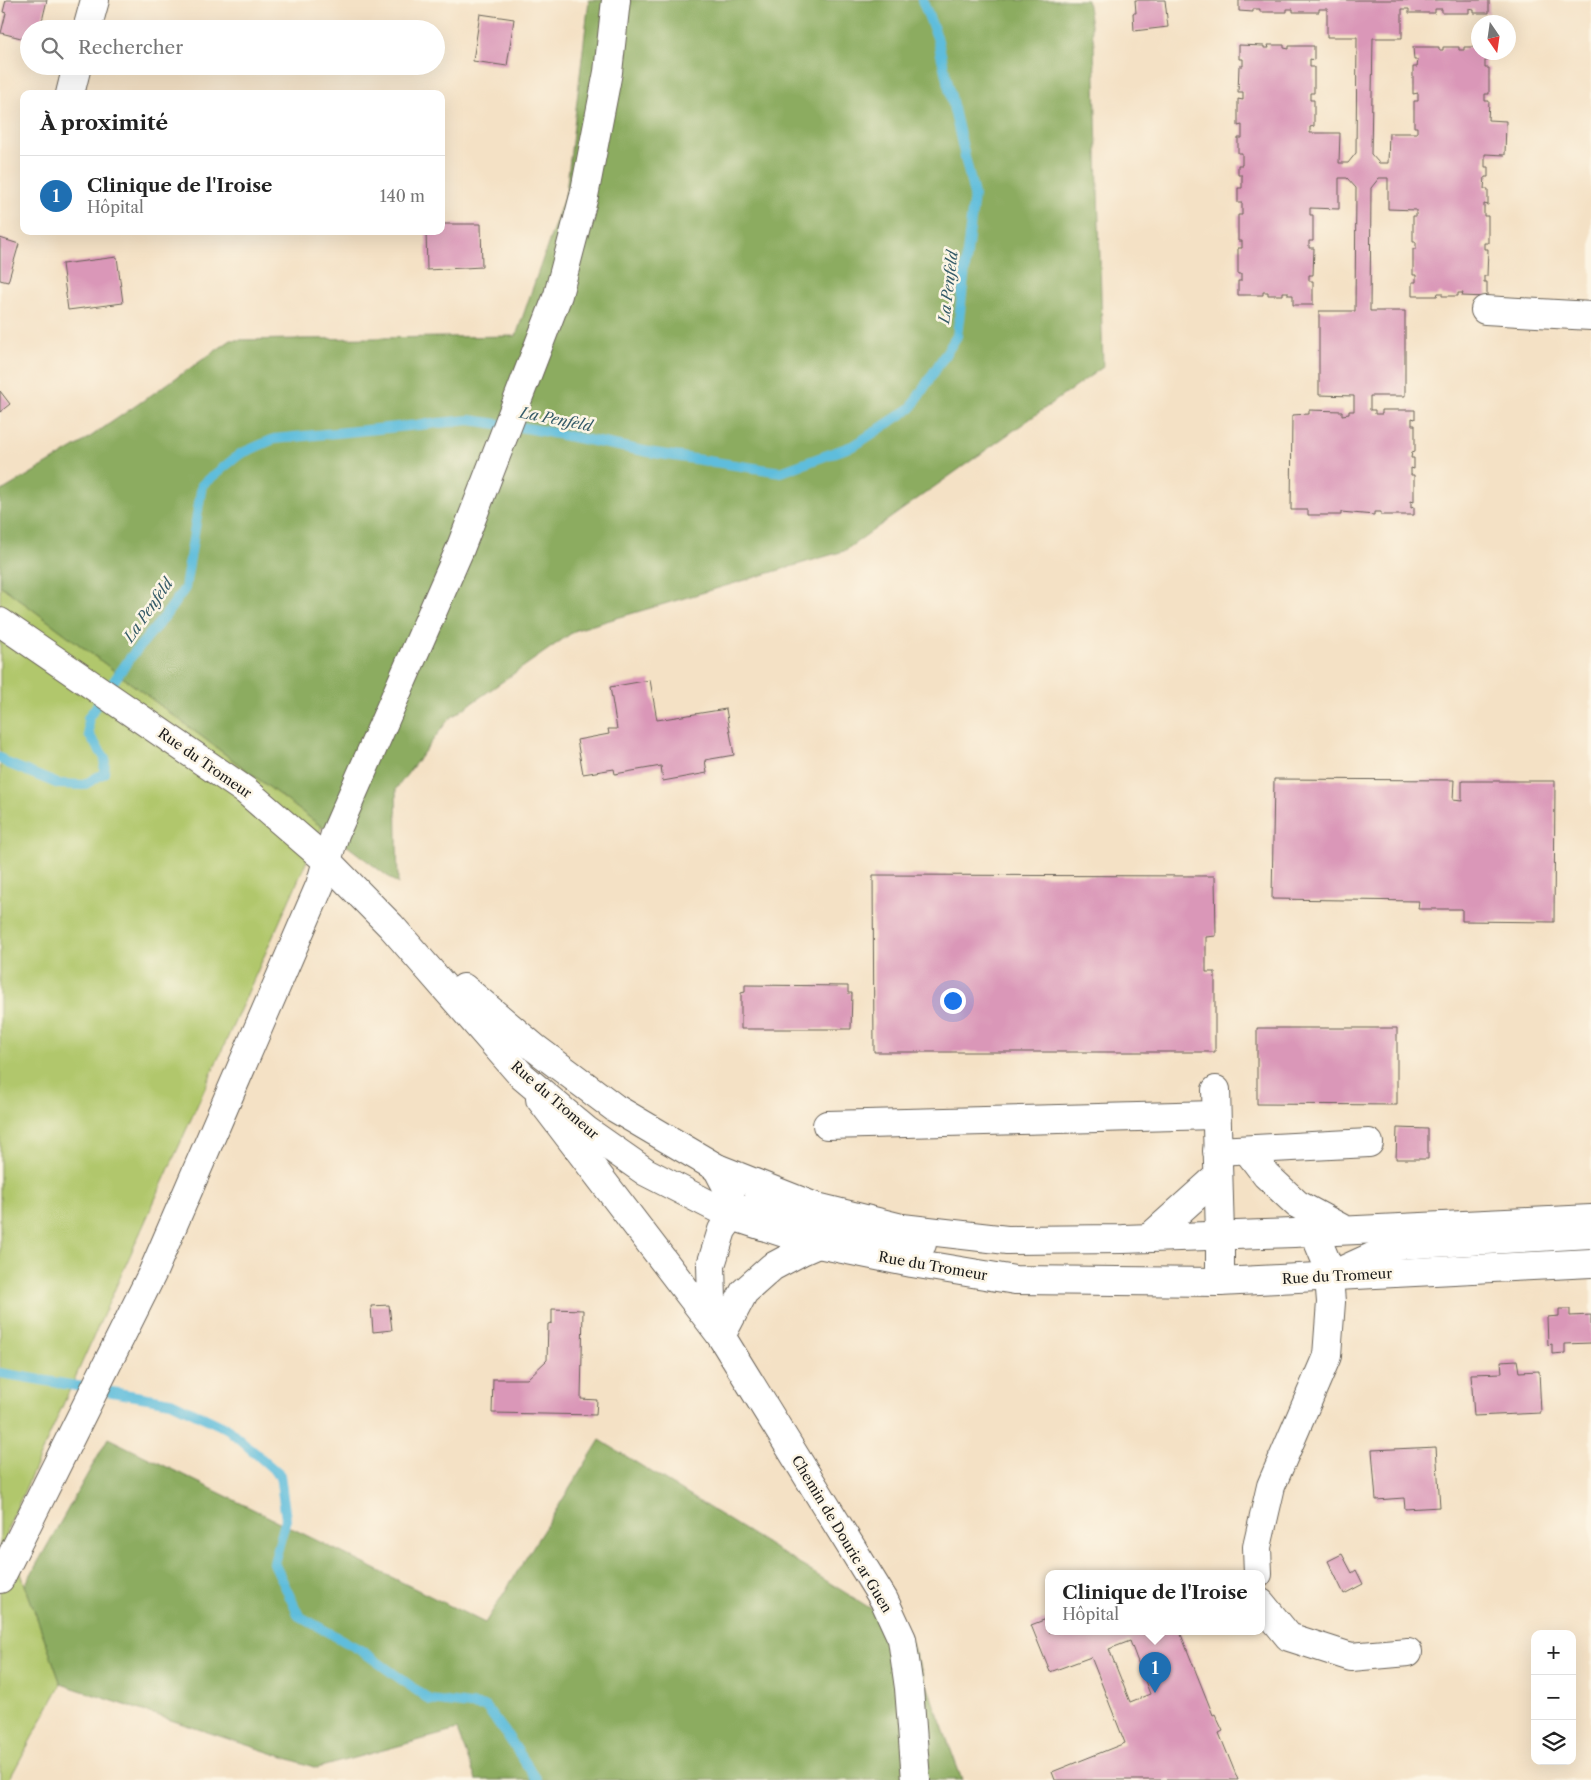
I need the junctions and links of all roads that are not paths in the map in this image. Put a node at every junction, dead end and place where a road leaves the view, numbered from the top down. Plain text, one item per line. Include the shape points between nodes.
1 (95, 0) edge
2 (616, 0) edge
3 (89, 20) edge
4 (75, 75) edge
5 (71, 90) edge
6 (1485, 310) dead end
7 (1591, 316) edge
8 (0, 622) edge
9 (327, 861) junction
10 (392, 926) junction
11 (522, 1076) junction
12 (826, 1125) dead end
13 (1369, 1143) dead end
14 (1247, 1150) junction
15 (1218, 1164) junction
16 (717, 1168) junction
17 (732, 1216) junction
18 (1591, 1219) edge
19 (1347, 1231) junction
20 (1314, 1232) junction
21 (1591, 1234) edge
22 (1220, 1235) junction
23 (1149, 1238) junction
24 (1008, 1240) junction
25 (818, 1244) junction
26 (1591, 1263) edge
27 (1329, 1277) junction
28 (1220, 1282) junction
29 (721, 1336) junction
30 (1258, 1570) edge
31 (0, 1579) edge
32 (1265, 1608) edge
33 (1408, 1652) dead end
34 (916, 1780) edge

1 - 3 street
2 - 9 street via 608,72 584,196 558,295 460,549 335,834
4 - 5 street
6 - 7 street
8 - 9 street, Rue du Tromeur via 246,792
9 - 10 street, Rue du Tromeur
9 - 31 street via 320,885 152,1274
10 - 11 street, Rue du Tromeur
10 - 16 street, Rue du Tromeur via 535,1048 607,1102
11 - 17 street, Rue du Tromeur via 586,1130 646,1172
11 - 29 street, Chemin de Douric ar Guen
12 - 15 street via 1216,1102
13 - 14 street
14 - 15 street
14 - 19 street via 1266,1175 1297,1204
15 - 22 street
15 - 23 street
16 - 17 street via 730,1193
16 - 24 street, Rue du Tromeur via 813,1206 902,1228
17 - 24 street via 764,1201 795,1215 860,1234 914,1243 956,1247
17 - 25 street, Rue du Tromeur
17 - 29 street, Chemin de Douric ar Guen via 722,1230 711,1265 712,1300
18 - 19 street, Rue du Tromeur
19 - 20 street, Rue du Tromeur
20 - 22 street, Rue du Tromeur
20 - 27 street
21 - 27 street via 1398,1245
22 - 23 street, Rue du Tromeur
22 - 28 street
23 - 24 street, Rue du Tromeur
25 - 28 street, Rue du Tromeur via 1015,1280
25 - 29 street via 772,1267 744,1292
26 - 27 street, Rue du Tromeur
27 - 28 street, Rue du Tromeur
27 - 30 street via 1331,1302 1327,1356 1271,1486 1257,1547
29 - 34 street, Chemin de Douric ar Guen via 884,1600 902,1639
32 - 33 street via 1289,1636 1351,1657

